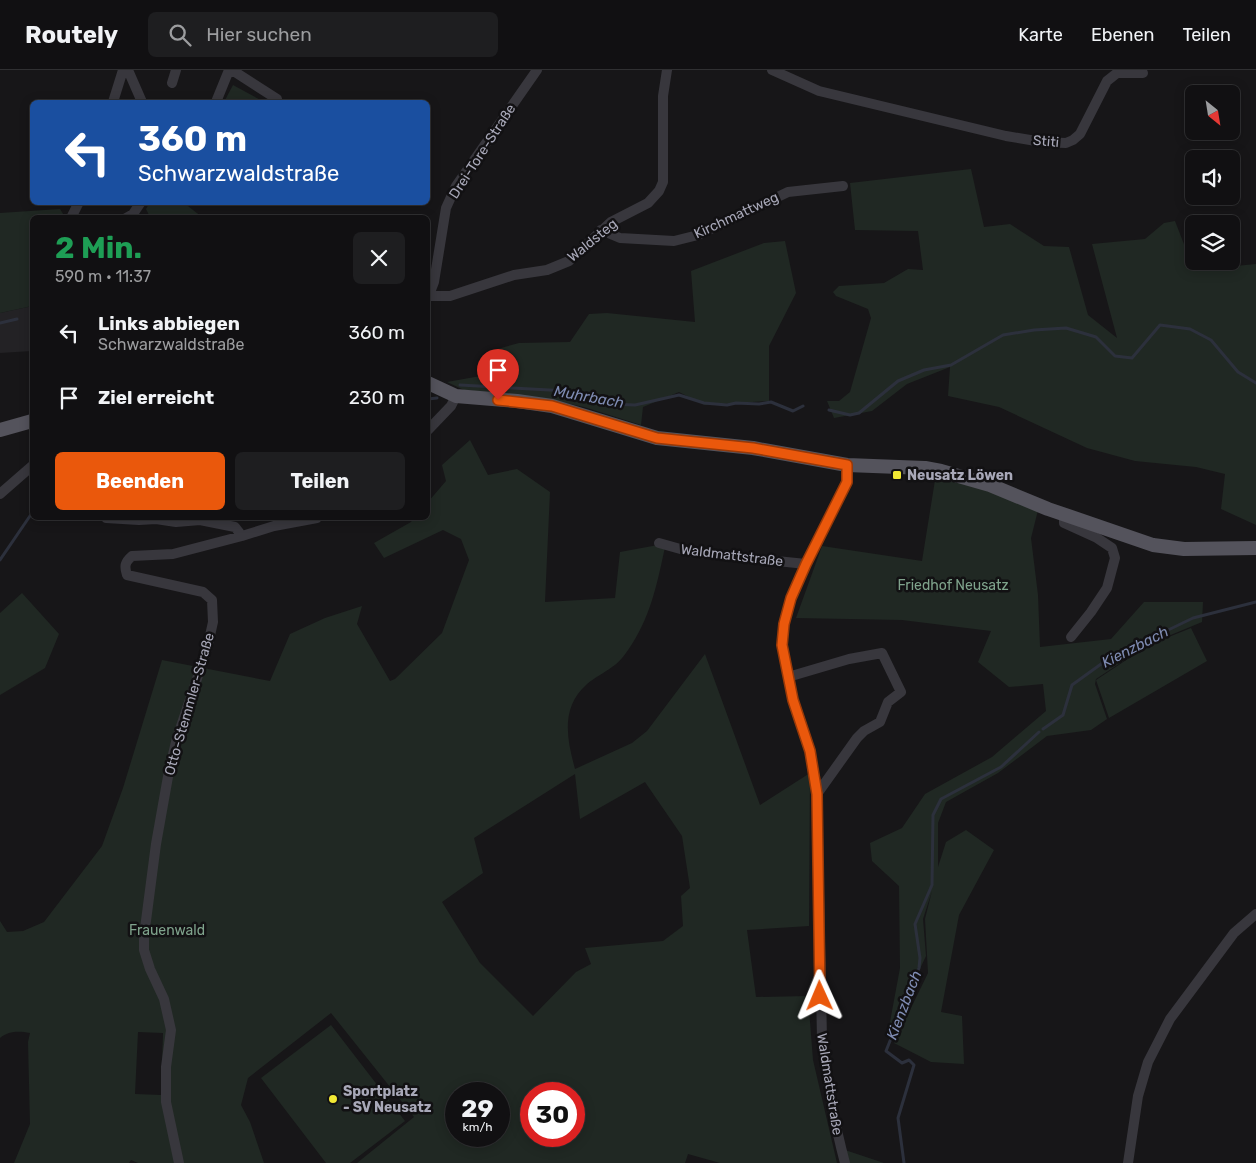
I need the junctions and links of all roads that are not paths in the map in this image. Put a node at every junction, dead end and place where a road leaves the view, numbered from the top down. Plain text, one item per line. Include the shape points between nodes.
1 (122, 70) edge
2 (128, 70) edge
3 (176, 70) edge
4 (230, 70) edge
5 (537, 70) edge
6 (667, 70) edge
7 (772, 70) edge
8 (1143, 73) dead end
9 (172, 83) dead end
10 (277, 99) dead end
11 (114, 100) edge
12 (141, 100) edge
13 (217, 100) edge
14 (843, 186) dead end
15 (601, 230) junction
16 (430, 291) edge
17 (430, 295) edge
18 (430, 384) edge
19 (456, 396) junction
20 (30, 422) edge
21 (430, 428) edge
22 (0, 430) edge
23 (847, 465) junction
24 (30, 468) edge
25 (0, 494) edge
26 (1064, 515) junction
27 (163, 520) edge
28 (200, 520) edge
29 (200, 520) edge
30 (307, 520) edge
31 (242, 536) junction
32 (659, 543) dead end
33 (1256, 548) edge
34 (806, 564) junction
35 (1071, 637) dead end
36 (788, 677) junction
37 (817, 794) junction
38 (1256, 914) edge
39 (178, 1163) edge
40 (845, 1163) edge
41 (1128, 1163) edge

1 - 11 street
2 - 12 street
3 - 9 street
4 - 10 street
4 - 13 street
5 - 16 street, Drei-Tore-Straße via 456,186 446,208
6 - 15 street, Waldsteg via 663,96 663,182 648,203
7 - 8 street, Stiti via 819,92 1006,136 1066,143 1080,134 1107,81 1117,73
14 - 15 street, Kirchmattweg via 788,192 698,235 674,241 620,238
15 - 17 street, Waldsteg via 569,261 547,270 514,275 450,296
18 - 19 main road
19 - 21 street
19 - 23 main road via 552,406 657,438 753,448
20 - 22 main road
23 - 26 main road via 941,471 990,485
23 - 34 street, Waldmattstraße via 847,482
24 - 25 street
26 - 33 main road via 1152,544 1184,549
26 - 35 street via 1064,523 1112,548 1115,558 1108,588
27 - 29 street
28 - 31 street via 235,527
30 - 31 street, Otto-Stemmler-Straße
31 - 39 street, Otto-Stemmler-Straße via 173,554 132,556 124,567 127,575 203,592 212,600 213,622 207,649 169,771 144,936 144,950 164,999 170,1030 166,1102
32 - 34 street, Waldmattstraße via 691,552
34 - 36 street, Waldmattstraße via 784,624 782,645
36 - 37 street, Waldmattstraße via 810,751
36 - 37 street via 882,653 901,692 888,702 880,722 857,738
37 - 40 street, Waldmattstraße via 822,1039 836,1130
38 - 41 street via 1234,933 1170,1019 1148,1062 1138,1096

